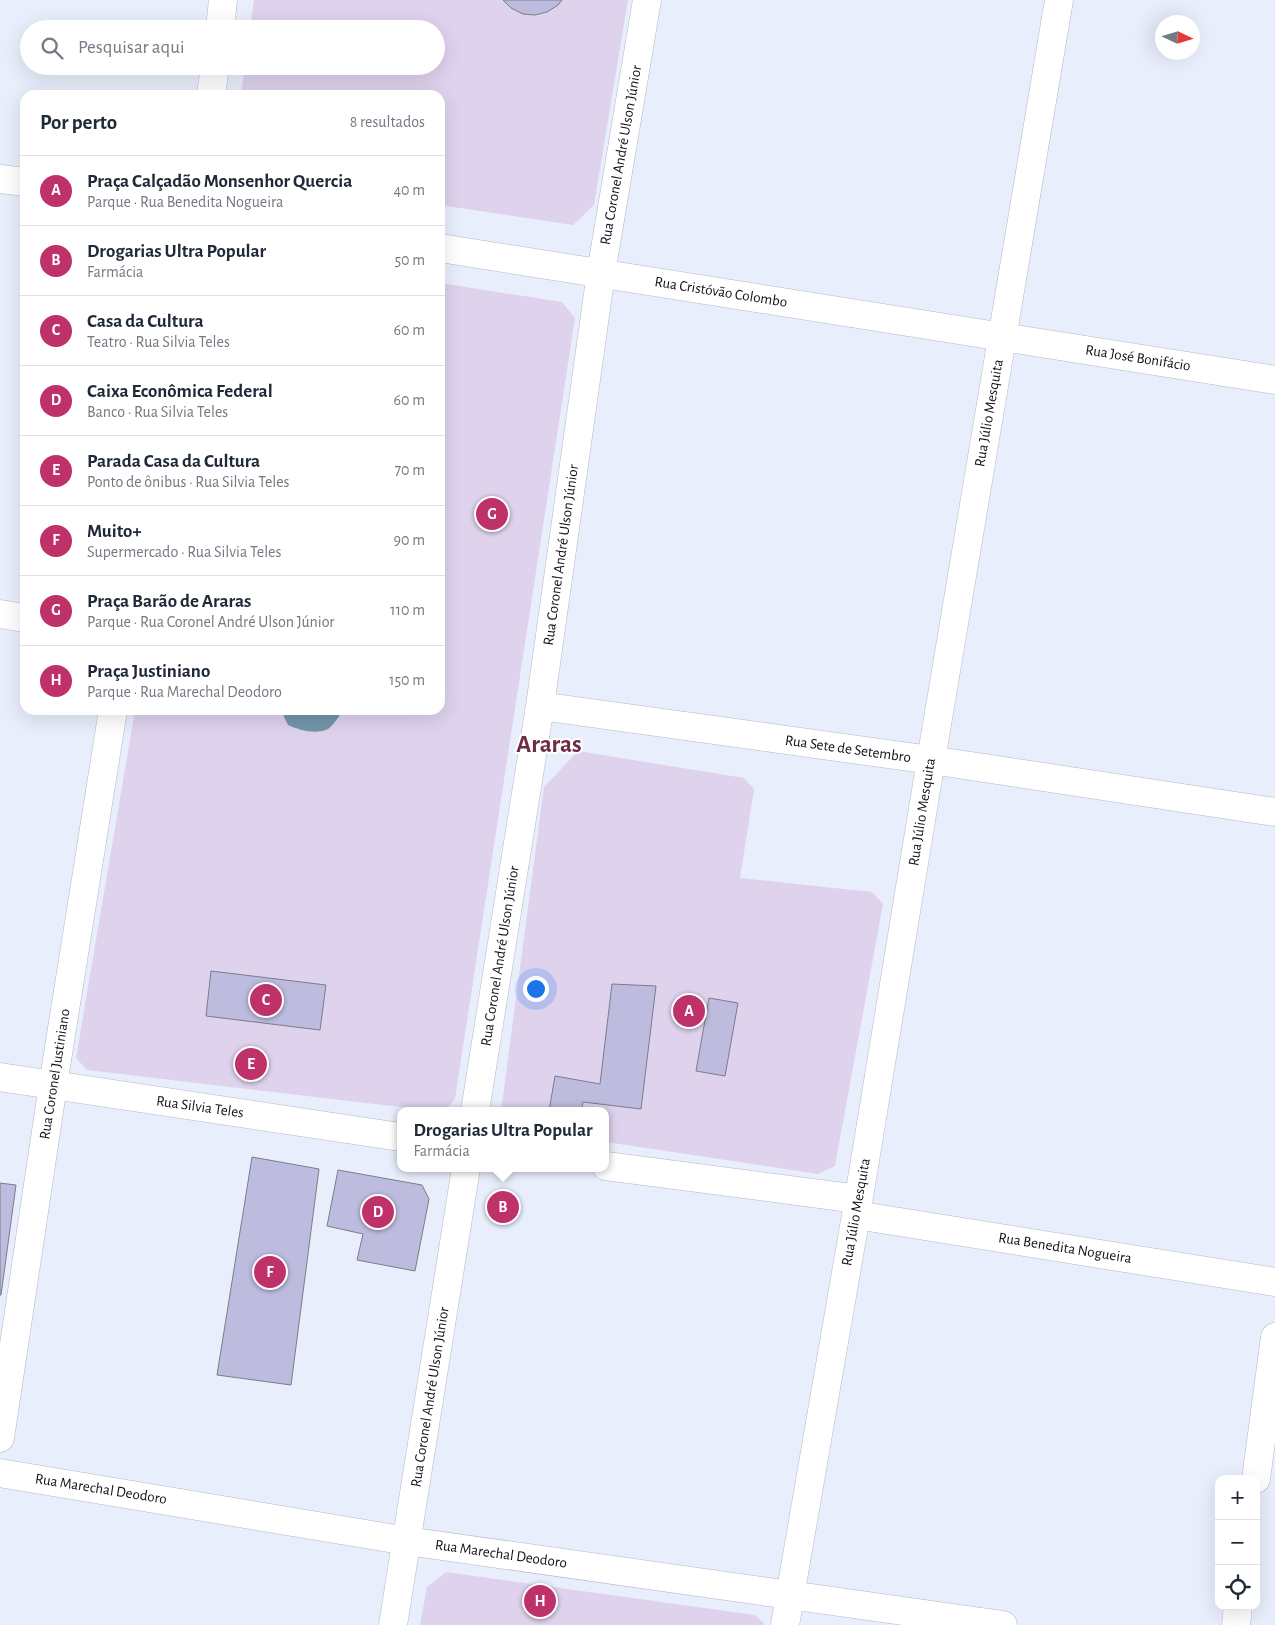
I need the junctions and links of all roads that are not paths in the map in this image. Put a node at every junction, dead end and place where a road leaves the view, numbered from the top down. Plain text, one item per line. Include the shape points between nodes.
1 (223, 0) edge
2 (648, 0) edge
3 (1059, 0) edge
4 (221, 20) edge
5 (213, 75) edge
6 (212, 90) edge
7 (0, 178) edge
8 (20, 181) edge
9 (445, 249) edge
10 (602, 273) junction
11 (1002, 337) junction
12 (1275, 380) edge
13 (0, 614) edge
14 (20, 617) edge
15 (540, 706) junction
16 (112, 715) edge
17 (930, 760) junction
18 (1275, 812) edge
19 (0, 1077) edge
20 (53, 1085) junction
21 (476, 1107) edge
22 (397, 1137) edge
23 (609, 1166) edge
24 (465, 1172) edge
25 (857, 1207) junction
26 (1275, 1282) edge
27 (1275, 1337) edge
28 (0, 1438) edge
29 (0, 1473) edge
30 (1257, 1475) edge
31 (407, 1540) junction
32 (789, 1595) junction
33 (1238, 1610) edge
34 (393, 1625) edge
35 (785, 1625) edge
36 (1003, 1625) edge
37 (1236, 1625) edge

1 - 4 street
2 - 10 street, Rua Coronel André Ulson Júnior
3 - 11 street, Rua Júlio Mesquita
5 - 6 street
7 - 8 street
9 - 10 street, Rua Cristóvão Colombo
10 - 11 street, Rua Cristóvão Colombo
10 - 15 street, Rua Coronel André Ulson Júnior
11 - 12 street, Rua José Bonifácio
11 - 17 street, Rua Júlio Mesquita
13 - 14 street
15 - 17 street, Rua Sete de Setembro
15 - 21 street, Rua Coronel André Ulson Júnior
16 - 20 street, Rua Coronel Justiniano
17 - 18 street, Rua Sete de Setembro
17 - 25 street, Rua Júlio Mesquita
19 - 20 street, Rua Silvia Teles
20 - 22 street, Rua Silvia Teles
20 - 28 street, Rua Coronel Justiniano
23 - 25 street, Rua Benedita Nogueira
24 - 31 street, Rua Coronel André Ulson Júnior
25 - 26 street, Rua Benedita Nogueira
25 - 32 street, Rua Júlio Mesquita
27 - 30 street
29 - 31 street, Rua Marechal Deodoro
31 - 32 street, Rua Marechal Deodoro
31 - 34 street, Rua Coronel André Ulson Júnior
32 - 35 street, Rua Júlio Mesquita
32 - 36 street, Rua Marechal Deodoro
33 - 37 street

